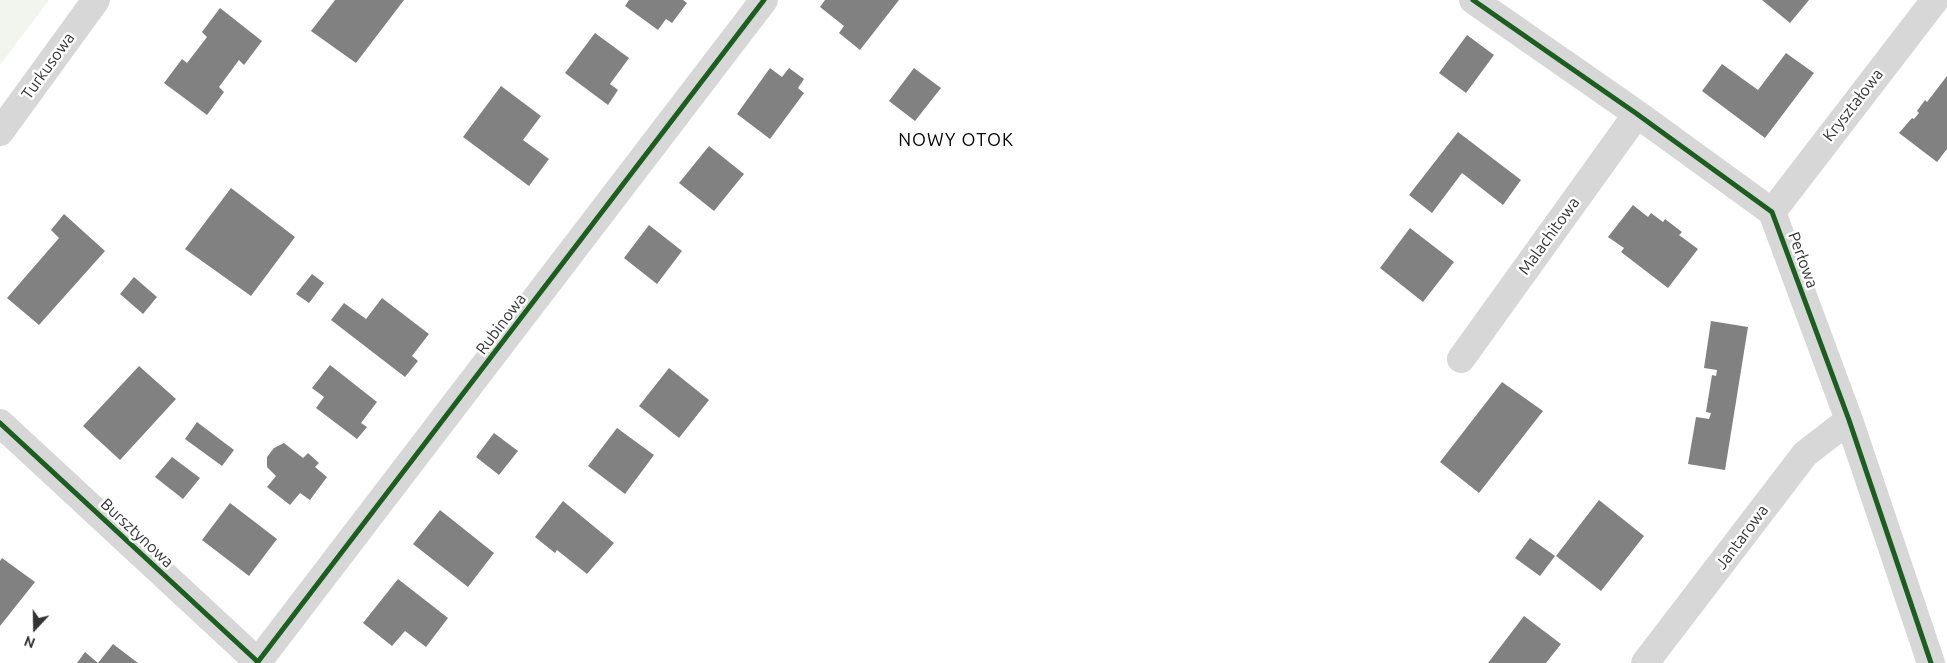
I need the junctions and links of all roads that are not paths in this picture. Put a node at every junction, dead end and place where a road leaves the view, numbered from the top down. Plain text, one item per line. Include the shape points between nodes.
1 (96, 0) edge
2 (764, 0) edge
3 (1473, 0) edge
4 (1935, 0) edge
5 (1637, 114) junction
6 (0, 132) edge
7 (1772, 212) junction
8 (1461, 359) dead end
9 (1849, 420) junction
10 (0, 423) edge
11 (257, 662) edge
12 (1645, 663) edge
13 (1931, 663) edge

1 - 6 street, Turkusowa
2 - 11 street, Rubinowa
3 - 5 street
4 - 7 street, Kryształowa
5 - 7 street
5 - 8 street, Malachitowa
7 - 9 street, Perłowa
9 - 12 street, Jantarowa via 1805,454
9 - 13 street, Perłowa
10 - 11 street, Bursztynowa

